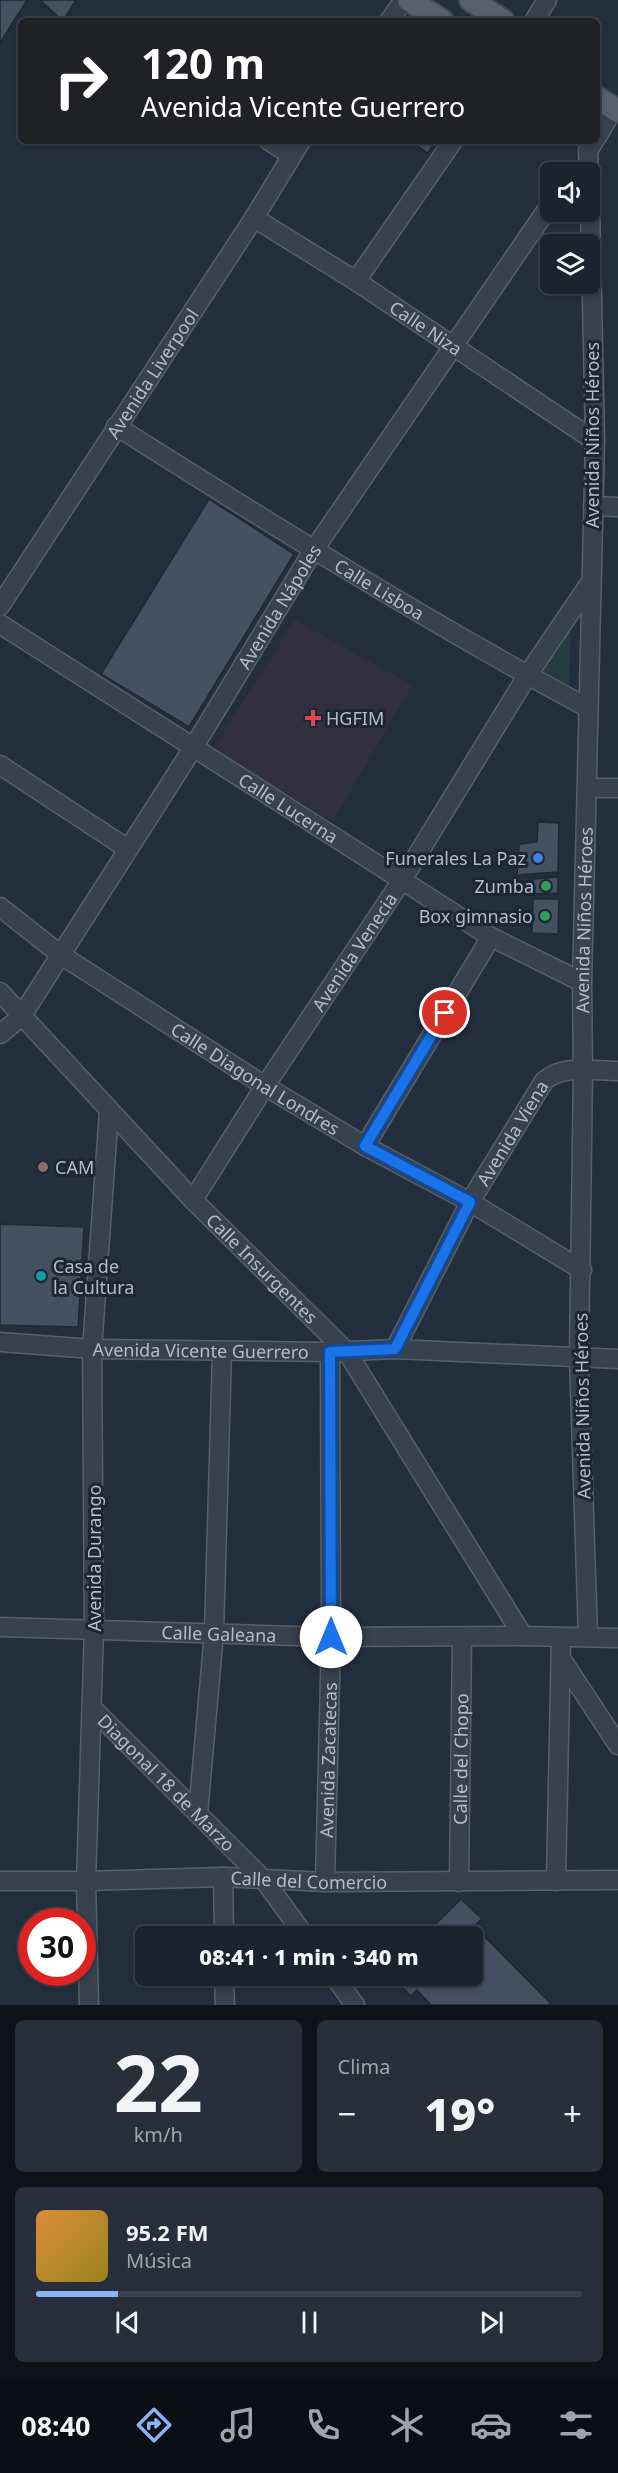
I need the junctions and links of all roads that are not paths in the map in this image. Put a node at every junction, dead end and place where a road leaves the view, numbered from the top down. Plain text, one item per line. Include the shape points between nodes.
1 (404, 0) edge
2 (409, 0) edge
3 (471, 0) edge
4 (547, 0) edge
5 (391, 18) edge
6 (437, 18) edge
7 (498, 18) edge
8 (536, 18) edge
9 (610, 106) edge
10 (600, 128) edge
11 (281, 144) edge
12 (451, 144) edge
13 (592, 144) edge
14 (593, 144) edge
15 (296, 148) edge
16 (580, 162) edge
17 (590, 162) edge
18 (254, 218) junction
19 (540, 219) edge
20 (590, 222) edge
21 (356, 281) junction
22 (453, 345) junction
23 (116, 426) junction
24 (595, 441) junction
25 (593, 506) junction
26 (618, 507) edge
27 (313, 551) junction
28 (590, 583) junction
29 (0, 606) edge
30 (0, 624) edge
31 (527, 676) junction
32 (588, 708) junction
33 (193, 748) junction
34 (0, 765) edge
35 (587, 788) junction
36 (618, 788) edge
37 (129, 849) junction
38 (402, 879) junction
39 (0, 907) edge
40 (491, 937) junction
41 (61, 955) junction
42 (582, 982) junction
43 (0, 992) edge
44 (21, 1017) junction
45 (0, 1034) edge
46 (583, 1070) junction
47 (618, 1071) edge
48 (265, 1086) junction
49 (109, 1111) junction
50 (365, 1146) junction
51 (193, 1200) junction
52 (470, 1202) junction
53 (582, 1270) junction
54 (0, 1342) edge
55 (93, 1349) junction
56 (395, 1349) junction
57 (222, 1351) junction
58 (339, 1352) junction
59 (579, 1359) junction
60 (618, 1359) edge
61 (0, 1627) edge
62 (94, 1629) junction
63 (214, 1634) junction
64 (523, 1636) junction
65 (331, 1637) junction
66 (462, 1637) junction
67 (588, 1637) junction
68 (618, 1638) edge
69 (561, 1639) junction
70 (562, 1660) junction
71 (93, 1709) junction
72 (618, 1745) edge
73 (198, 1813) junction
74 (223, 1877) junction
75 (264, 1880) junction
76 (618, 1880) edge
77 (0, 1881) edge
78 (86, 1881) junction
79 (556, 1881) junction
80 (325, 1882) junction
81 (459, 1882) junction
82 (224, 1926) edge
83 (298, 1926) edge
84 (224, 1986) edge
85 (341, 1986) edge
86 (89, 2005) edge
87 (225, 2005) edge
88 (355, 2005) edge

1 - 5 street
2 - 6 main road
3 - 7 main road
4 - 8 street
9 - 10 street
11 - 15 street
12 - 21 street
13 - 16 street
14 - 17 street
15 - 18 street, Avenida Liverpool
18 - 21 street, Calle Niza
18 - 23 street, Avenida Liverpool
19 - 22 street, Avenida Nápoles
20 - 24 street, Avenida Niños Héroes
21 - 22 street, Calle Niza
22 - 24 street, Calle Niza
22 - 27 street, Avenida Nápoles
23 - 27 street, Calle Lisboa
23 - 29 street, Avenida Liverpool
24 - 25 street, Avenida Niños Héroes
25 - 26 street
25 - 28 street, Avenida Niños Héroes
27 - 31 street, Calle Lisboa
27 - 33 street, Avenida Nápoles
28 - 31 street, Avenida Venecia
28 - 32 street, Avenida Niños Héroes
30 - 33 street, Calle Lucerna
31 - 32 street, Calle Lisboa
31 - 38 street, Avenida Venecia
32 - 35 street, Avenida Niños Héroes
33 - 37 street, Avenida Nápoles
33 - 38 street, Calle Lucerna
34 - 37 street
35 - 36 street
35 - 42 street, Avenida Niños Héroes
37 - 41 street, Avenida Nápoles
38 - 40 street, Calle Lucerna
38 - 48 street, Avenida Venecia
39 - 41 street, Calle Diagonal Londres
40 - 42 street, Calle Lucerna
40 - 50 street
41 - 44 street, Avenida Nápoles
41 - 48 street, Calle Diagonal Londres
42 - 46 street, Avenida Niños Héroes
43 - 44 street, Calle Insurgentes
44 - 45 street, Avenida Nápoles
44 - 49 street, Calle Insurgentes
46 - 47 street, Avenida Viena
46 - 52 street, Avenida Viena via 564,1070 544,1081
46 - 53 street, Avenida Niños Héroes
48 - 50 street, Calle Diagonal Londres
48 - 51 street, Avenida Venecia
49 - 51 street, Calle Insurgentes
49 - 55 street, Avenida Durango
50 - 52 street, Calle Diagonal Londres
51 - 58 street, Calle Insurgentes
52 - 53 street, Calle Diagonal Londres
52 - 56 street, Avenida Viena
53 - 59 street, Avenida Niños Héroes
54 - 55 street, Avenida Vicente Guerrero
55 - 57 street, Avenida Vicente Guerrero
55 - 62 street, Avenida Durango
56 - 58 street, Avenida Vicente Guerrero
56 - 59 street, Avenida Vicente Guerrero
57 - 58 street, Avenida Vicente Guerrero
57 - 63 street
58 - 64 street, Calle Insurgentes
58 - 65 street, Avenida Zacatecas
59 - 60 street, Avenida Vicente Guerrero
59 - 67 street, Avenida Niños Héroes
61 - 62 street, Calle Galeana
62 - 63 street, Calle Galeana
62 - 71 street, Avenida Durango
63 - 65 street, Calle Galeana
63 - 73 street
64 - 66 street, Calle Galeana
64 - 69 street, Calle Galeana
65 - 66 street, Calle Galeana
65 - 80 street, Avenida Zacatecas
66 - 81 street, Calle del Chopo
67 - 68 street, Calle Galeana
67 - 69 street, Calle Galeana
69 - 70 street
70 - 72 street
70 - 79 street
71 - 73 street, Diagonal 18 de Marzo
71 - 78 street, Avenida Durango
73 - 75 street, Diagonal 18 de Marzo
74 - 75 street, Calle del Comercio
74 - 78 street, Calle del Comercio
74 - 82 street
75 - 80 street, Calle del Comercio
75 - 83 street, Diagonal 18 de Marzo
76 - 79 street, Calle del Comercio
77 - 78 street, Calle del Comercio
78 - 86 street, Avenida Durango
79 - 81 street, Calle del Comercio
80 - 81 street, Calle del Comercio
84 - 87 street
85 - 88 street

